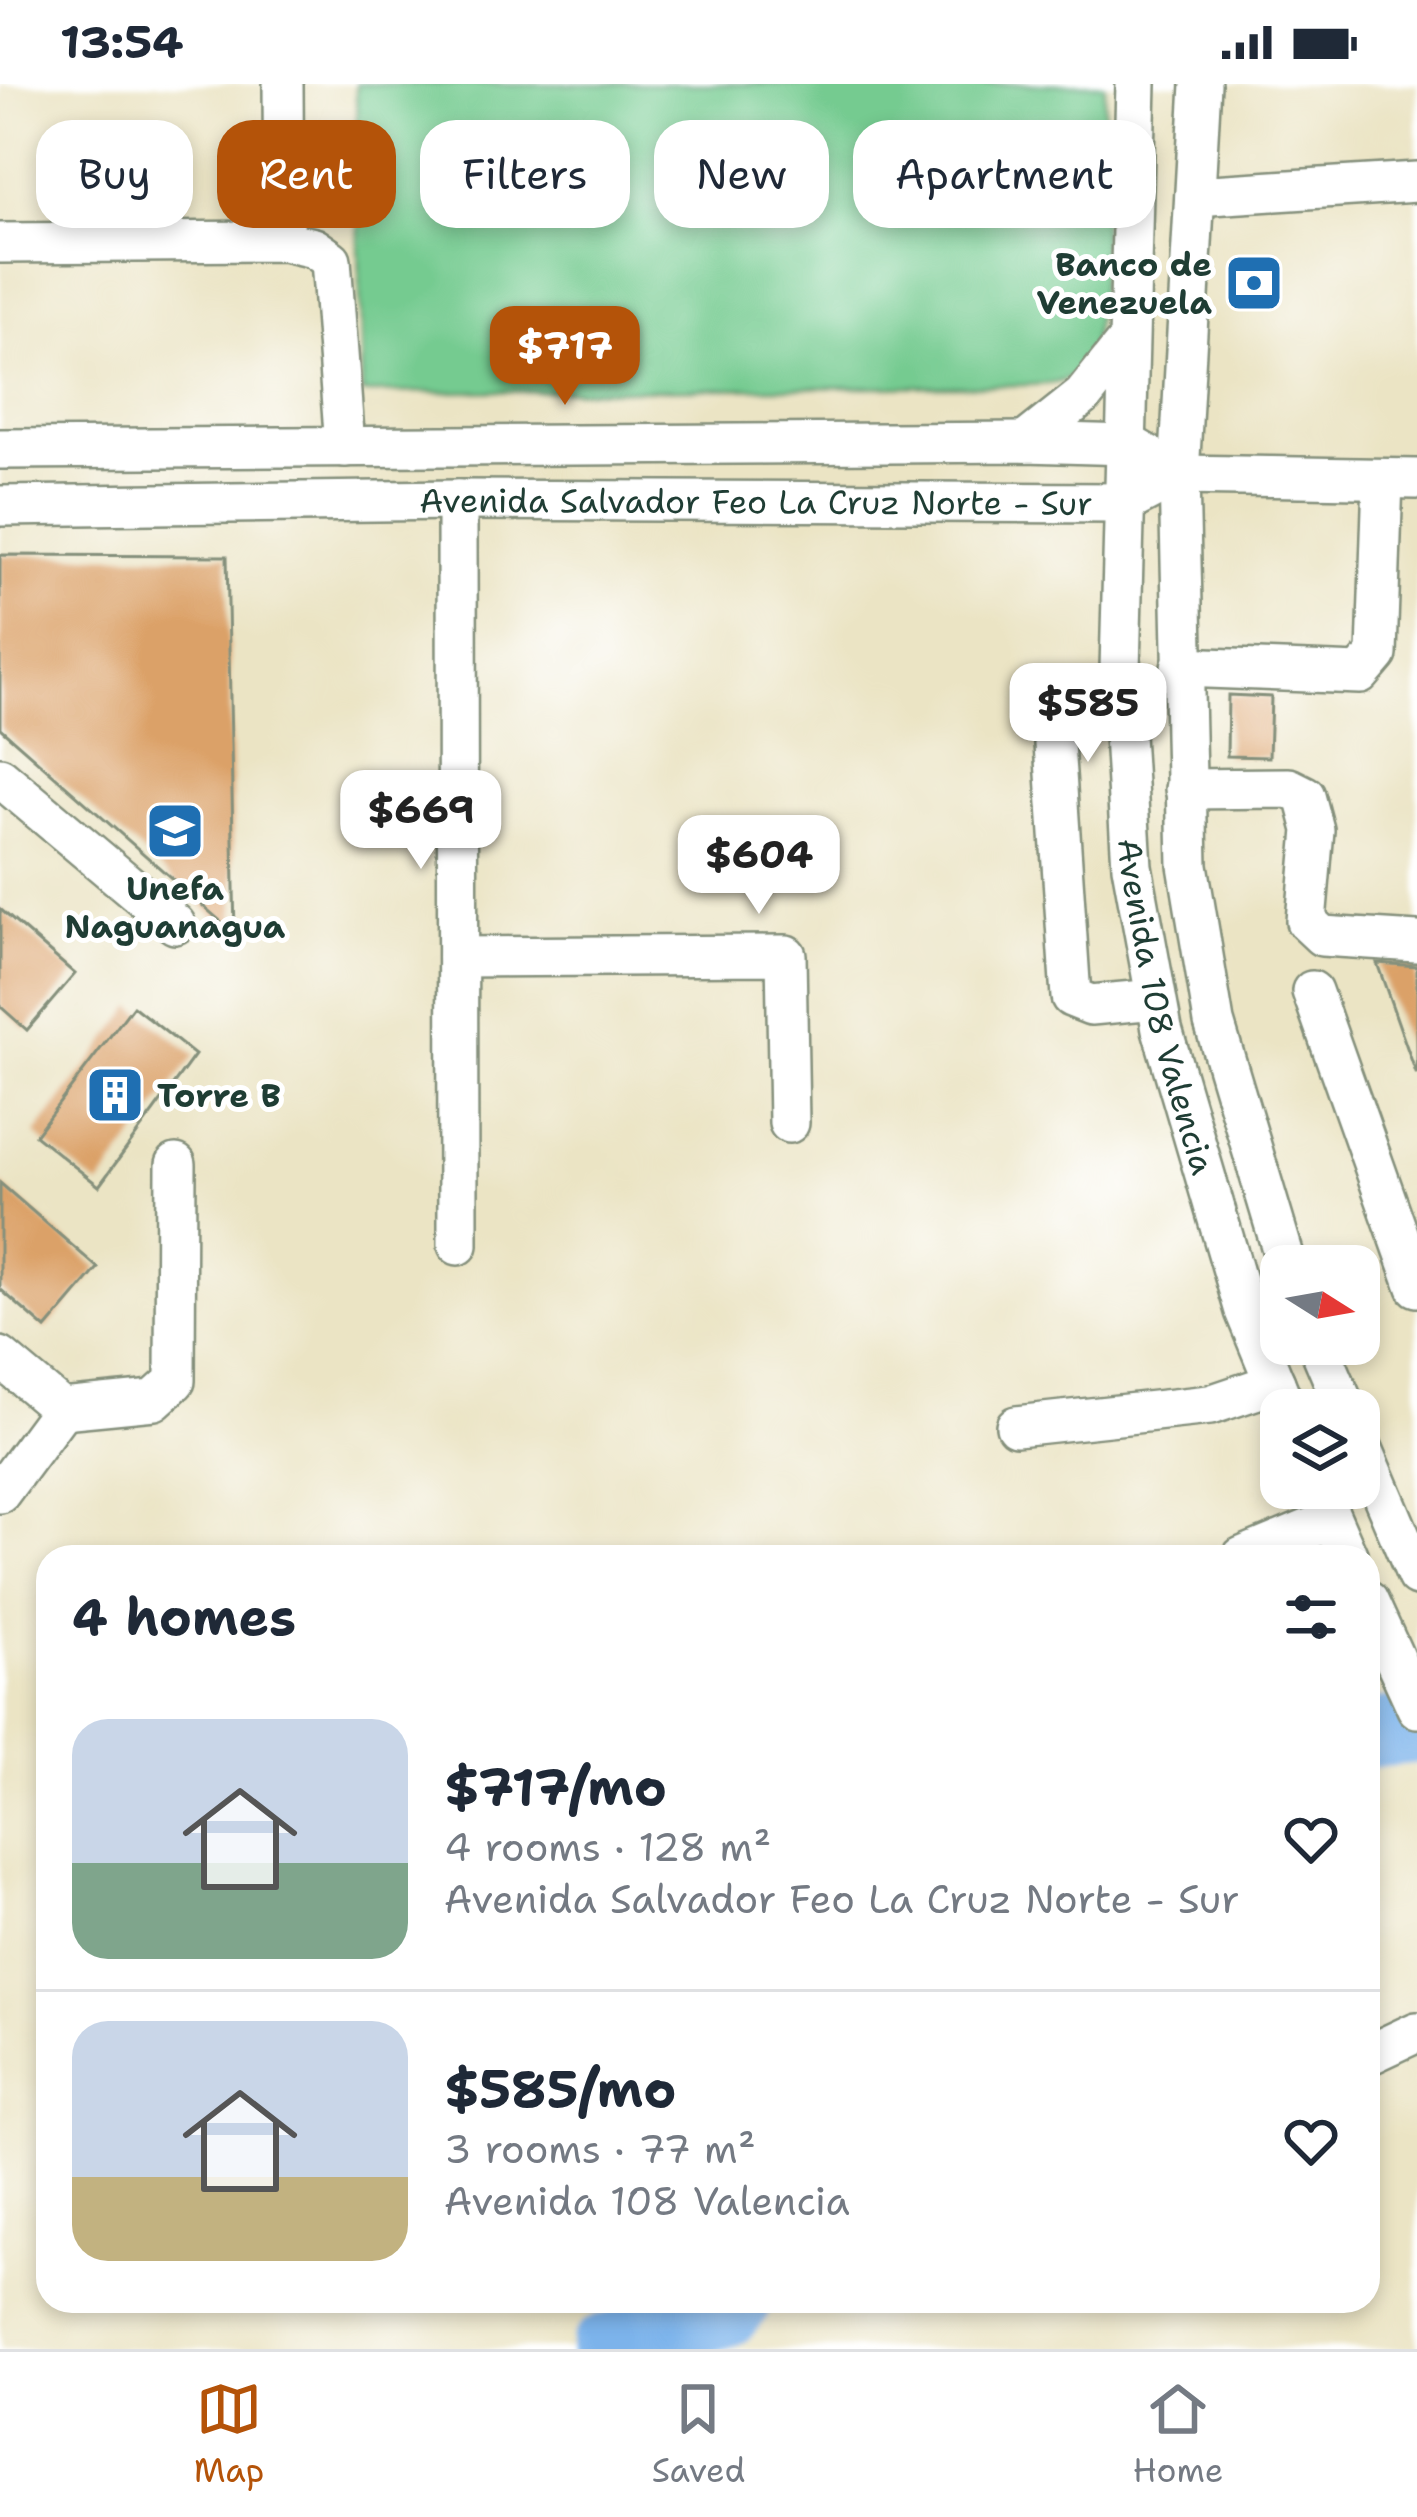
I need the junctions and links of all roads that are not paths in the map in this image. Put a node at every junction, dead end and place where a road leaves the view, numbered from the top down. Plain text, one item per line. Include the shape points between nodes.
1 (283, 84) edge
2 (1136, 84) edge
3 (1201, 84) edge
4 (1417, 182) edge
5 (1195, 196) junction
6 (284, 241) junction
7 (0, 243) edge
8 (1128, 340) junction
9 (1025, 442) junction
10 (1130, 445) junction
11 (345, 447) junction
12 (0, 449) edge
13 (1179, 475) junction
14 (1400, 479) edge
15 (458, 500) junction
16 (1126, 502) junction
17 (0, 506) edge
18 (1181, 667) junction
19 (1054, 744) dead end
20 (0, 776) edge
21 (1185, 789) junction
22 (175, 924) dead end
23 (1417, 942) edge
24 (458, 956) junction
25 (1312, 991) dead end
26 (1156, 999) junction
27 (788, 1123) dead end
28 (176, 1164) dead end
29 (458, 1245) dead end
30 (1281, 1245) edge
31 (1417, 1287) edge
32 (0, 1357) edge
33 (1278, 1389) edge
34 (1260, 1399) edge
35 (62, 1409) junction
36 (1016, 1426) dead end
37 (1380, 1489) edge
38 (0, 1493) edge
39 (1316, 1509) edge
40 (1326, 1509) edge
41 (1260, 1545) edge
42 (1343, 1545) edge
43 (1416, 1574) edge
44 (1380, 1627) edge
45 (1417, 1708) edge
46 (1417, 2032) edge
47 (1380, 2049) edge

1 - 6 street
2 - 8 street, Avenida 108 Valencia
3 - 5 street, Avenida 108 Valencia
4 - 5 street
5 - 13 street, Avenida 108 Valencia
6 - 7 street
6 - 11 street via 331,260
8 - 9 street via 1083,397
8 - 10 street, Avenida 108 Valencia
9 - 10 street, Avenida Salvador Feo La Cruz Norte - Sur
9 - 11 street, Avenida Salvador Feo La Cruz Norte - Sur
10 - 13 street, Avenida Salvador Feo La Cruz Norte - Sur
10 - 16 street, Avenida 108 Valencia
11 - 12 street, Avenida Salvador Feo La Cruz Norte - Sur
13 - 14 street
13 - 16 street, Avenida Salvador Feo La Cruz Norte - Sur
13 - 18 street, Avenida 108 Valencia
14 - 18 street via 1370,667 1360,674
15 - 16 street, Avenida Salvador Feo La Cruz Norte - Sur
15 - 17 street, Avenida Salvador Feo La Cruz Norte - Sur
15 - 24 street
16 - 26 street, Avenida 108 Valencia via 1121,691 1132,866
18 - 21 street, Avenida 108 Valencia
19 - 26 street via 1071,997 1091,1005
20 - 22 street
21 - 23 street via 1289,788 1305,796 1314,830 1306,921 1322,936
21 - 30 street, Avenida 108 Valencia via 1188,866 1214,1022
24 - 27 street via 786,955
24 - 29 street
25 - 31 street
26 - 33 street, Avenida 108 Valencia via 1232,1270
28 - 35 street via 175,1382 154,1400
32 - 35 street
34 - 36 street
35 - 38 street
37 - 43 street
39 - 41 street
40 - 42 street
44 - 45 street
46 - 47 street

